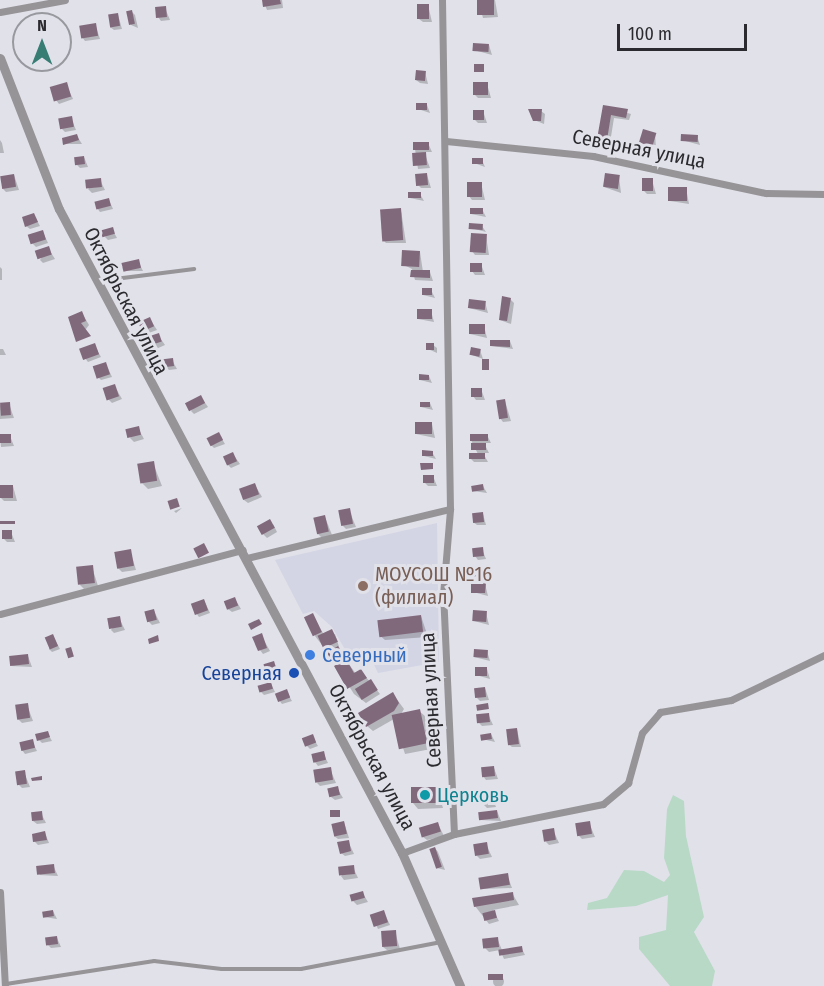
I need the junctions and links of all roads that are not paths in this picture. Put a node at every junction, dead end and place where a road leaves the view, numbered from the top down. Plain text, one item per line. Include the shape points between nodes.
1 (65, 0) edge
2 (442, 0) edge
3 (0, 12) edge
4 (0, 58) edge
5 (3, 77) edge
6 (446, 141) junction
7 (824, 194) edge
8 (194, 269) dead end
9 (95, 281) junction
10 (450, 509) junction
11 (245, 554) junction
12 (0, 614) edge
13 (824, 655) edge
14 (454, 834) junction
15 (402, 853) junction
16 (0, 892) edge
17 (444, 942) junction
18 (5, 985) edge
19 (460, 986) edge

1 - 3 street
2 - 6 street, Северная улица
4 - 5 street, Октябрьская улица
5 - 9 street, Октябрьская улица via 59,209
6 - 7 street, Северная улица via 593,156 766,193
6 - 10 street, Северная улица
8 - 9 lane
9 - 11 street, Октябрьская улица
10 - 11 street
10 - 14 street, Северная улица via 443,595
11 - 12 street
11 - 15 street, Октябрьская улица
13 - 14 street via 731,700 660,712 642,734 628,783 603,804
14 - 15 street
15 - 17 street, Октябрьская улица
16 - 18 street
17 - 18 lane via 301,969 222,969 154,961
17 - 19 street, Октябрьская улица

